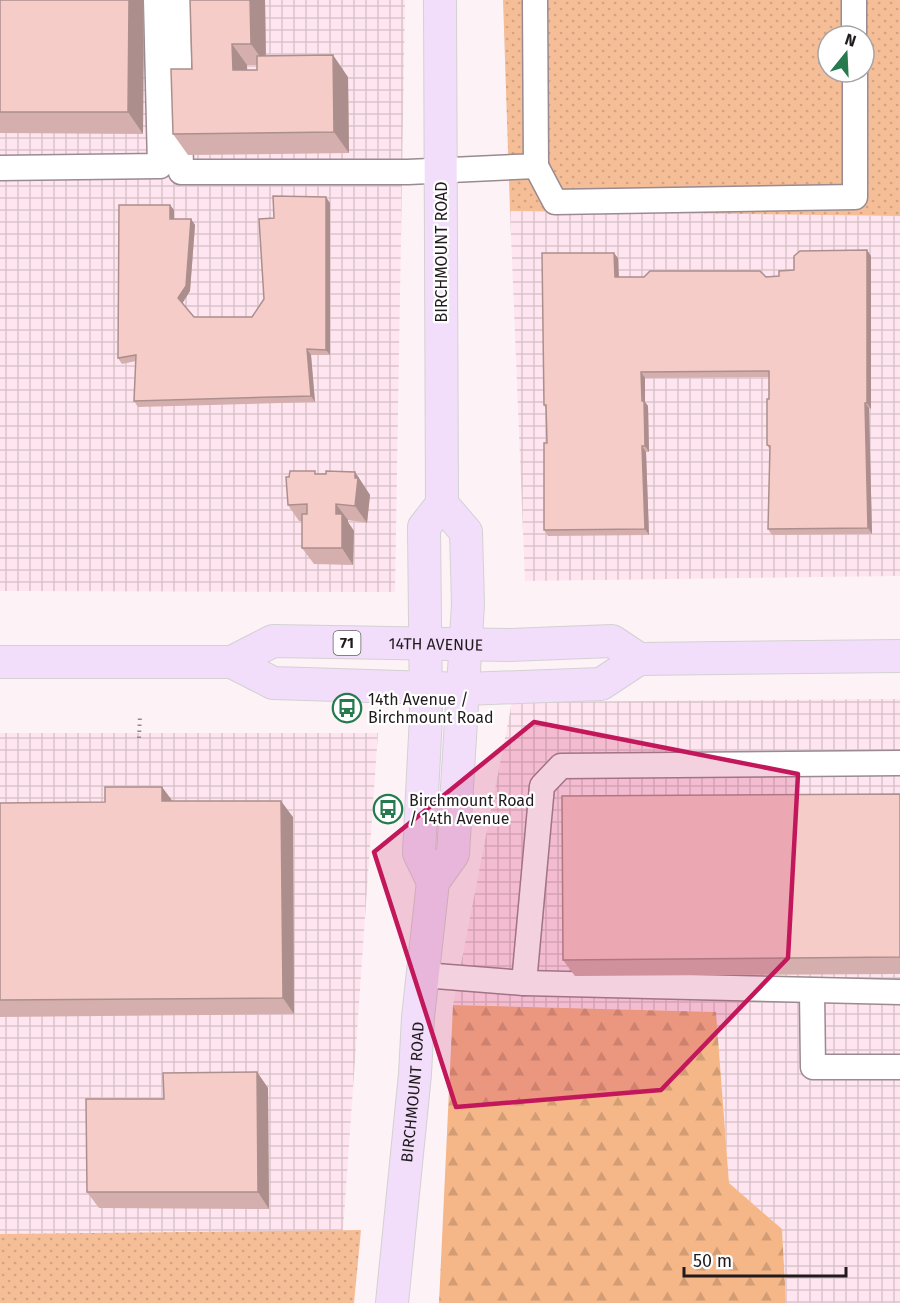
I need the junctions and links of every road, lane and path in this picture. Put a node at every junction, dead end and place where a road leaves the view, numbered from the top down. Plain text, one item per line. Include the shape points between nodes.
1 (156, 0) edge
2 (178, 0) edge
3 (440, 0) edge
4 (535, 0) edge
5 (854, 0) edge
6 (854, 24) edge
7 (855, 84) edge
8 (536, 166) junction
9 (0, 168) edge
10 (441, 169) junction
11 (442, 504) junction
12 (467, 643) junction
13 (426, 644) junction
14 (900, 656) edge
15 (639, 660) junction
16 (0, 662) edge
17 (232, 662) junction
18 (426, 688) junction
19 (465, 689) junction
20 (140, 714) dead end
21 (139, 738) dead end
22 (900, 763) edge
23 (434, 882) junction
24 (423, 975) junction
25 (524, 983) junction
26 (812, 990) junction
27 (900, 992) edge
28 (900, 1067) edge
29 (392, 1303) edge

1 - 9 lane via 160,166
2 - 10 lane via 181,172
3 - 10 main road, BIRCHMOUNT ROAD
4 - 8 lane
5 - 6 lane
7 - 8 lane via 855,196 555,202
8 - 10 lane
10 - 11 main road, BIRCHMOUNT ROAD
11 - 12 main road, BIRCHMOUNT ROAD via 466,532
11 - 13 main road via 424,527
12 - 13 main road, 14TH AVENUE / 71
12 - 15 main road, 14TH AVENUE / 71 via 612,641
12 - 19 main road, BIRCHMOUNT ROAD
13 - 17 main road, 14TH AVENUE / 71 via 273,641
13 - 18 main road
14 - 15 main road
15 - 19 main road, 14TH AVENUE / 71 via 601,684
16 - 17 main road, 14TH AVENUE / 71
17 - 18 main road, 14TH AVENUE / 71 via 273,683
18 - 19 main road, 14TH AVENUE / 71
18 - 23 main road via 419,853
19 - 23 main road, BIRCHMOUNT ROAD via 453,854
20 - 21 path
22 - 25 lane via 561,766 542,786
23 - 24 main road, BIRCHMOUNT ROAD
24 - 25 lane
24 - 29 main road, BIRCHMOUNT ROAD
25 - 26 lane
26 - 27 lane
26 - 28 lane via 813,1067

